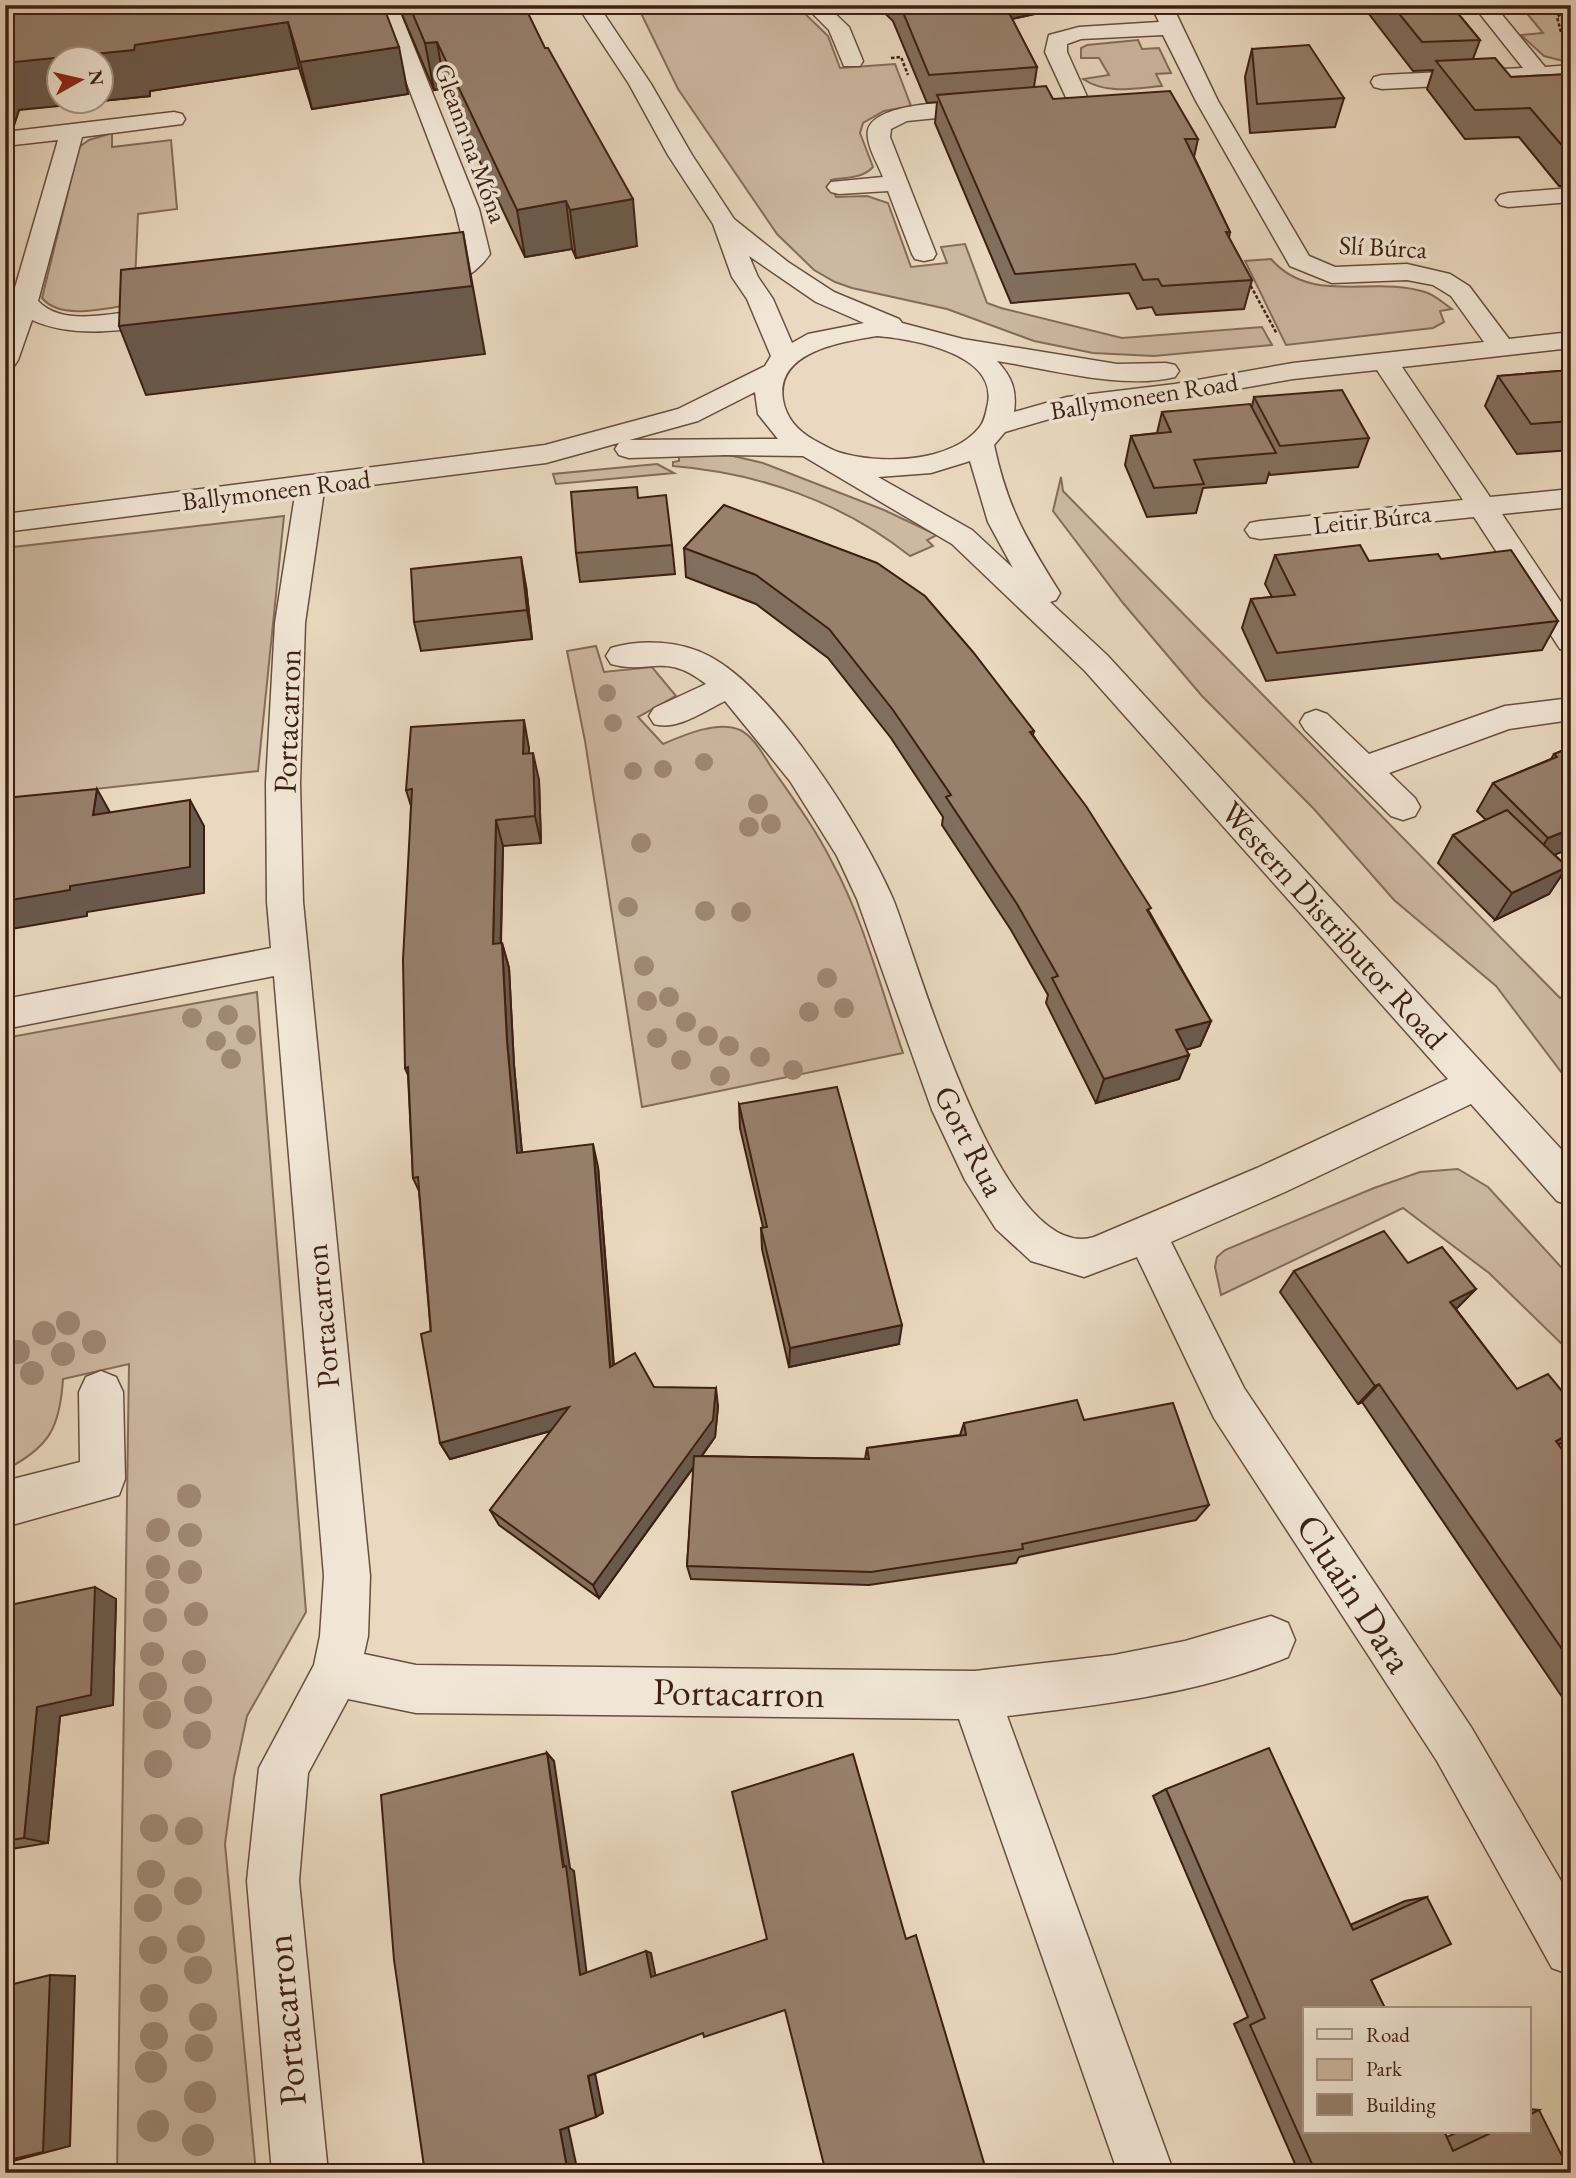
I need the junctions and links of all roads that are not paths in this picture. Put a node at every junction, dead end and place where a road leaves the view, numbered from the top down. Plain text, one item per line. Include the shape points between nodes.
1 (387, 5) edge
2 (587, 5) edge
3 (612, 5) edge
4 (814, 5) edge
5 (1161, 5) edge
6 (1483, 5) edge
7 (1171, 28) junction
8 (852, 61) dead end
9 (1571, 72) edge
10 (1540, 74) junction
11 (1381, 82) dead end
12 (640, 84) junction
13 (1202, 93) junction
14 (1175, 95) edge
15 (1106, 99) edge
16 (1078, 101) junction
17 (1052, 103) edge
18 (1013, 106) edge
19 (174, 119) dead end
20 (72, 131) junction
21 (5, 139) edge
22 (897, 183) junction
23 (839, 187) dead end
24 (1508, 200) dead end
25 (1560, 203) edge
26 (725, 224) junction
27 (924, 254) dead end
28 (403, 284) edge
29 (25, 302) junction
30 (190, 313) edge
31 (903, 329) junction
32 (1571, 340) edge
33 (960, 346) junction
34 (1502, 348) junction
35 (5, 360) edge
36 (1385, 361) junction
37 (779, 365) junction
38 (1293, 371) junction
39 (988, 434) junction
40 (546, 454) junction
41 (814, 454) junction
42 (311, 485) junction
43 (1571, 498) edge
44 (1484, 508) junction
45 (5, 523) edge
46 (1260, 530) dead end
47 (1571, 641) edge
48 (622, 656) dead end
49 (1096, 663) junction
50 (728, 687) junction
51 (1571, 709) edge
52 (665, 716) dead end
53 (1316, 722) dead end
54 (1364, 769) junction
55 (1404, 807) dead end
56 (288, 960) junction
57 (5, 1014) edge
58 (1477, 1083) junction
59 (1571, 1188) edge
60 (1146, 1233) junction
61 (101, 1392) dead end
62 (5, 1504) edge
63 (1271, 1640) dead end
64 (336, 1672) junction
65 (975, 1695) junction
66 (1571, 1949) edge
67 (300, 2173) edge
68 (1146, 2173) edge

1 - 28 street, Gleann na Móna via 467,209 478,254 469,267 457,272
2 - 12 street
3 - 12 street
4 - 8 street via 838,27
5 - 7 street, Slí Búrca
6 - 10 street
7 - 13 street, Slí Búrca
7 - 16 street via 1079,33 1057,40 1054,47
9 - 10 street
10 - 11 street
12 - 26 street
13 - 14 street
13 - 34 street, Slí Búrca via 1299,261 1332,275 1407,272 1441,279 1460,291
15 - 16 street
16 - 17 street
18 - 22 street via 904,114 884,122 879,134
19 - 20 street
20 - 21 street
20 - 29 street
22 - 23 street
22 - 27 street
24 - 25 street
26 - 31 street via 825,297
26 - 37 street via 744,277 760,299
29 - 30 street via 29,311 41,317 67,322
29 - 35 street
31 - 33 street
31 - 37 street via 840,332 813,341
32 - 34 street, Ballymoneen Road
33 - 38 street, Ballymoneen Road via 1117,372
33 - 39 street via 996,377 1003,401
34 - 36 street, Ballymoneen Road
36 - 38 street, Ballymoneen Road
36 - 44 street, Leitir Búrca
37 - 40 street, Ballymoneen Road via 688,415
37 - 41 street via 766,396 769,413 786,436
38 - 39 street, Ballymoneen Road via 1067,405
39 - 41 street via 962,454 909,469 881,470
39 - 49 street, Western Distributor Road via 988,487 1008,534 1023,563
40 - 41 street, Ballymoneen Road via 697,446
40 - 42 street, Ballymoneen Road
41 - 49 street, Western Distributor Road via 962,537
42 - 45 street, Ballymoneen Road
42 - 56 street, Portacarron via 293,593 287,691 283,783
43 - 44 street, Leitir Búrca
44 - 46 street, Leitir Búrca
44 - 47 street, Leitir Búrca
48 - 50 street, Gort Rua via 649,653 686,658
49 - 58 street, Western Distributor Road
50 - 52 street
50 - 60 street, Gort Rua via 793,759 848,842 884,922 948,1107 973,1160 1007,1212 1042,1245 1064,1256 1085,1258
51 - 54 street via 1505,718
53 - 54 street
54 - 55 street
56 - 57 street
56 - 64 street, Portacarron via 347,1576 344,1636
58 - 59 street, Western Distributor Road
58 - 60 street, Gort Rua
60 - 66 street, Cluain Dara via 1229,1403 1454,1744
61 - 62 street via 103,1479
63 - 65 street, Portacarron via 1185,1665 1114,1679
64 - 65 street, Portacarron via 416,1689
64 - 67 street, Portacarron via 284,1768 276,1837 273,1881
65 - 68 street

